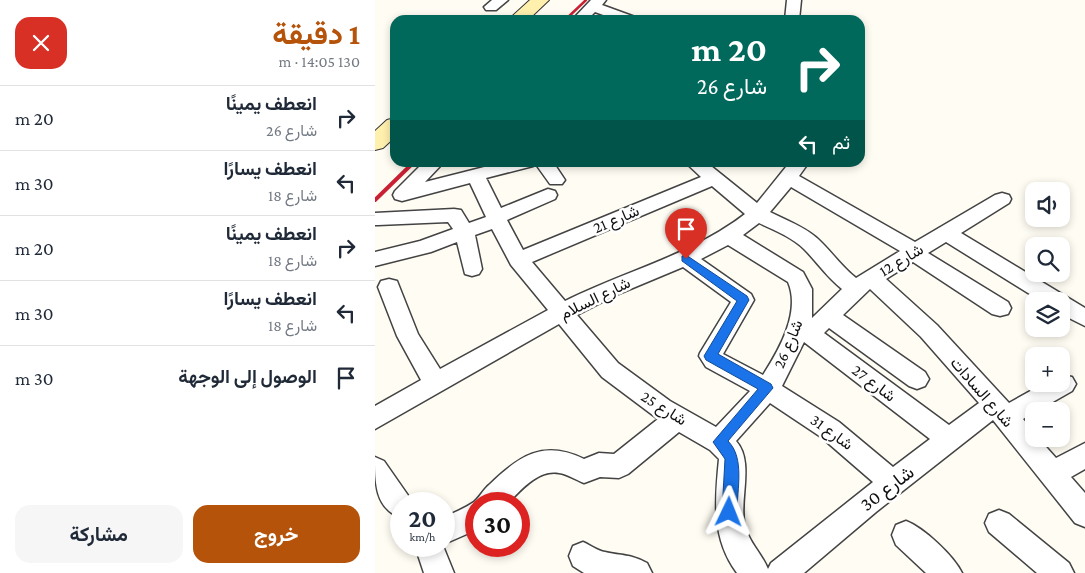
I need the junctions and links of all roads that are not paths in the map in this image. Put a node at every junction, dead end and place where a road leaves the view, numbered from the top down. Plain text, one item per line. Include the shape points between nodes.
1 (538, 0) edge
2 (794, 0) edge
3 (596, 3) edge
4 (522, 15) edge
5 (584, 15) edge
6 (619, 15) edge
7 (792, 15) edge
8 (390, 129) edge
9 (375, 142) edge
10 (430, 167) edge
11 (510, 167) edge
12 (545, 167) edge
13 (700, 167) edge
14 (794, 170) edge
15 (476, 177) junction
16 (713, 179) junction
17 (403, 194) junction
18 (1002, 198) dead end
19 (758, 214) junction
20 (497, 218) junction
21 (376, 220) edge
22 (465, 233) junction
23 (946, 233) junction
24 (729, 236) junction
25 (914, 252) junction
26 (375, 258) edge
27 (686, 259) junction
28 (518, 260) junction
29 (472, 269) dead end
30 (863, 283) junction
31 (389, 287) dead end
32 (1042, 292) edge
33 (1000, 308) dead end
34 (1070, 309) edge
35 (562, 313) junction
36 (829, 316) junction
37 (1085, 318) edge
38 (804, 330) junction
39 (917, 379) dead end
40 (436, 384) junction
41 (767, 388) junction
42 (1045, 392) edge
43 (1000, 411) junction
44 (377, 413) edge
45 (678, 418) junction
46 (949, 440) junction
47 (719, 442) junction
48 (1085, 455) edge
49 (375, 469) edge
50 (1052, 474) junction
51 (893, 483) junction
52 (390, 492) edge
53 (501, 492) edge
54 (1085, 514) edge
55 (999, 523) dead end
56 (906, 535) dead end
57 (583, 556) dead end
58 (433, 557) edge
59 (439, 573) edge
60 (637, 573) edge
61 (755, 573) edge
62 (781, 573) edge
63 (947, 573) edge
64 (1059, 573) edge

1 - 4 street
2 - 7 street
3 - 5 street
3 - 6 street
8 - 9 street
10 - 17 street
11 - 15 street
12 - 20 street via 552,188
13 - 16 street, شارع السادات
14 - 19 street, شارع السلام
14 - 25 street
15 - 17 street
15 - 20 street, شارع 25
16 - 19 street, شارع السادات
16 - 28 street, شارع 21
17 - 21 street
18 - 23 street, شارع 12
19 - 24 street, شارع السلام
19 - 30 street, شارع السادات via 801,236 832,270
20 - 22 street
20 - 28 street, شارع 25
21 - 22 street via 451,214 456,216
22 - 26 street via 424,247
22 - 29 street
23 - 25 street, شارع 12
23 - 32 street
24 - 27 street, شارع السلام
24 - 38 street, شارع 26 via 796,277 803,291
25 - 30 street, شارع 12
25 - 33 street
27 - 35 street, شارع السلام via 617,286
27 - 41 street, شارع 31 via 743,300 711,356
28 - 35 street, شارع 25
30 - 36 street, شارع 12
30 - 43 street, شارع السادات via 923,324
31 - 40 street via 408,336
34 - 37 street
35 - 40 street, شارع السلام
35 - 45 street, شارع 25 via 610,370
36 - 38 street, شارع 12
36 - 39 street
38 - 41 street, شارع 26
38 - 46 street, شارع 27
40 - 44 street, شارع السلام
41 - 47 street, شارع 26
41 - 51 street, شارع 31 via 834,431
42 - 43 street, شارع 30
43 - 46 street, شارع 30
43 - 50 street, شارع السادات
45 - 47 street, شارع 25
45 - 53 street via 619,466 599,465 584,472 558,461 544,463 518,477
46 - 51 street, شارع 30
47 - 61 street, شارع 25 via 731,459 731,535 742,558
48 - 50 street
49 - 52 street
50 - 54 street, شارع السادات
51 - 62 street, شارع 30
55 - 64 street
56 - 63 street
57 - 60 street via 599,566
58 - 59 street

